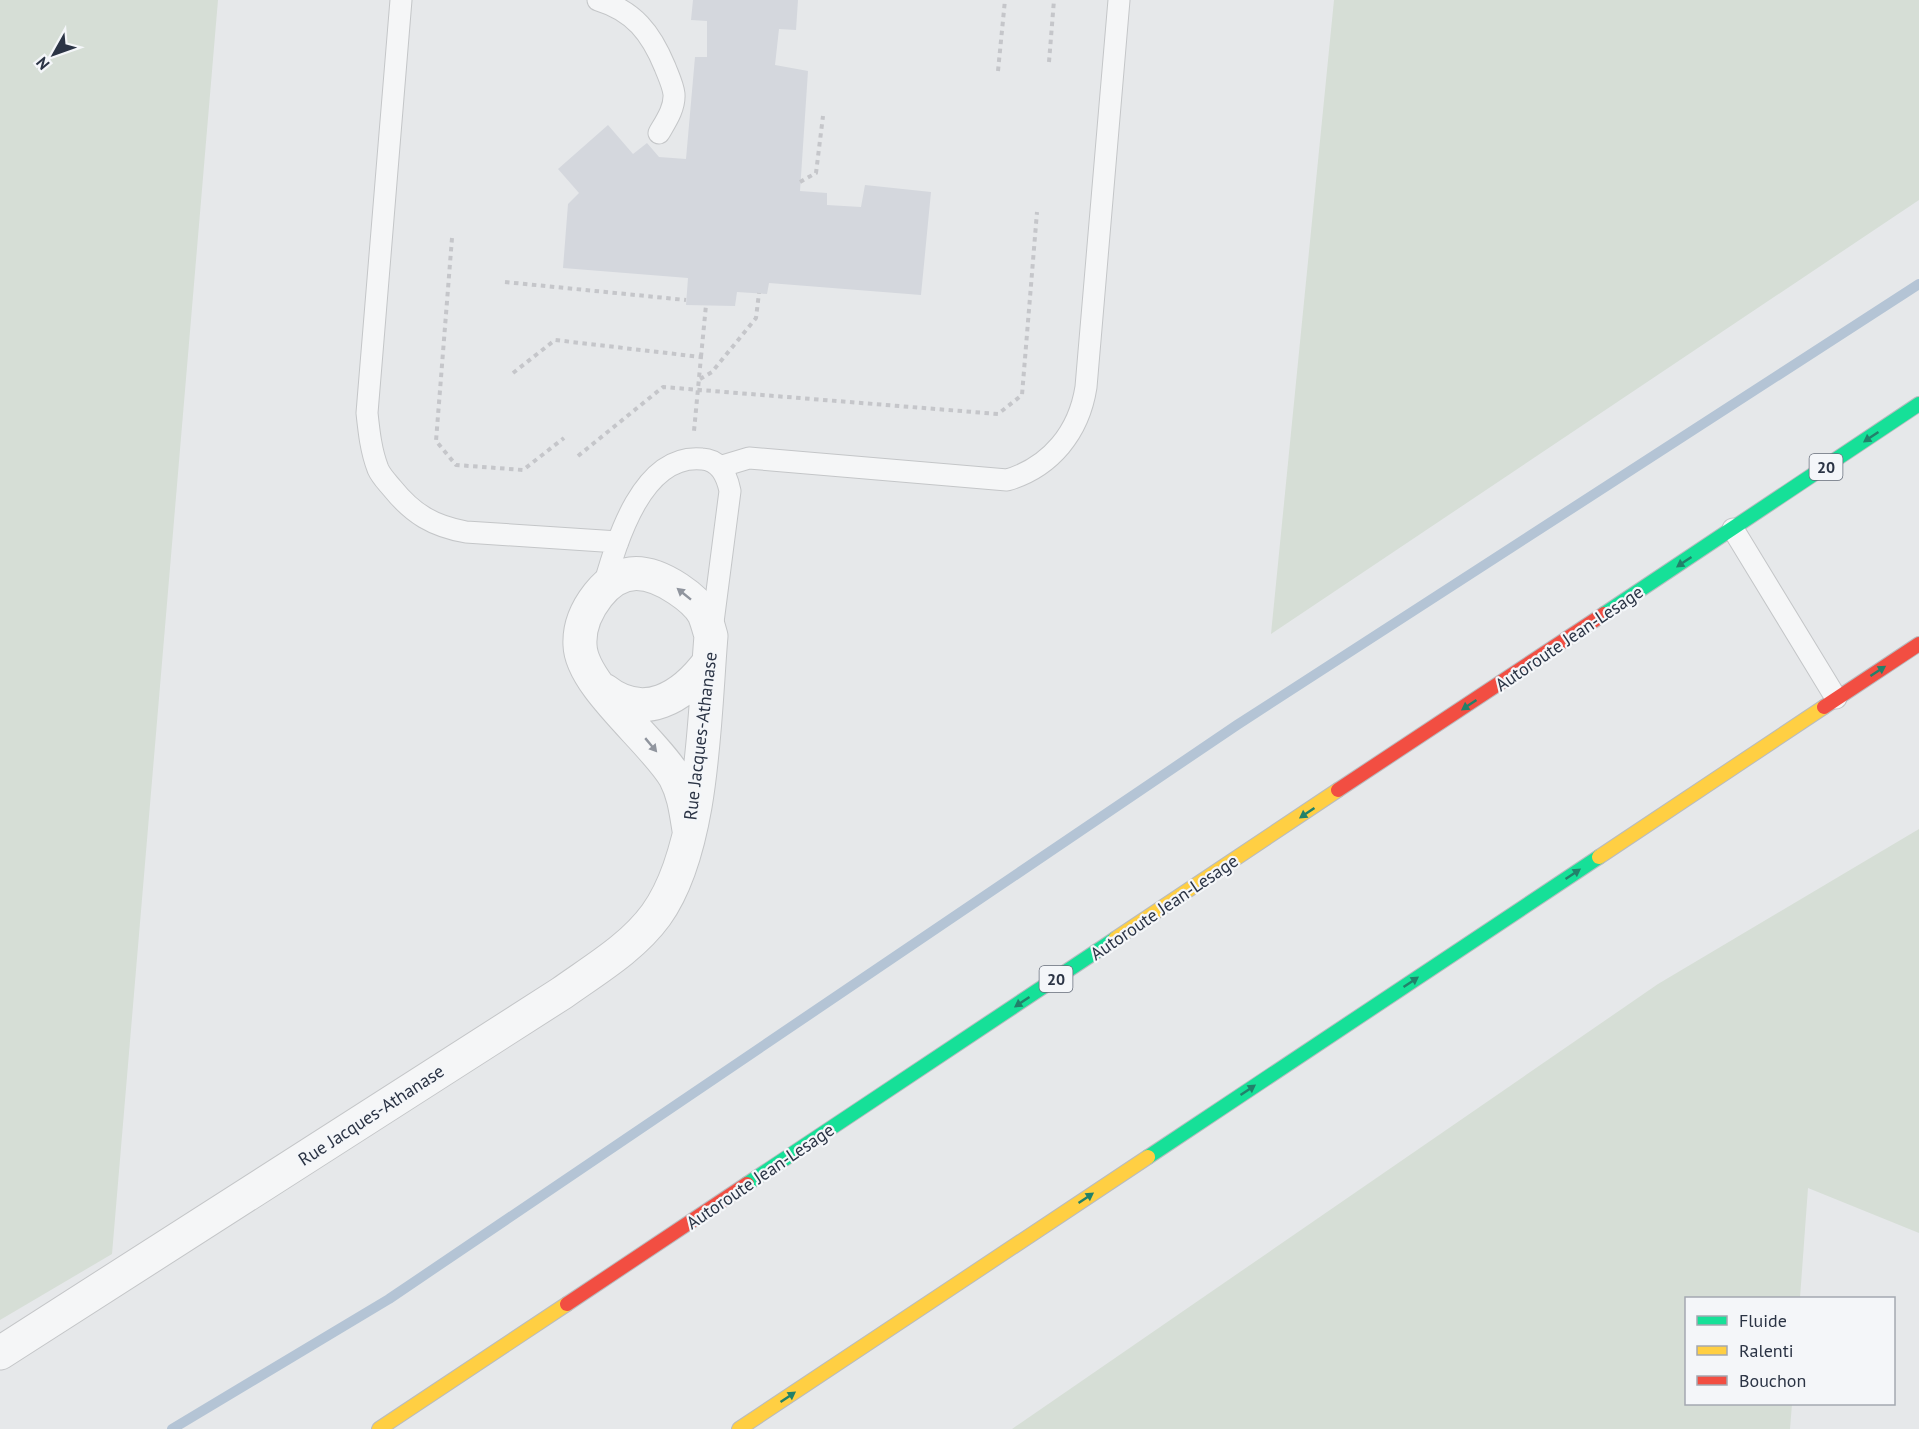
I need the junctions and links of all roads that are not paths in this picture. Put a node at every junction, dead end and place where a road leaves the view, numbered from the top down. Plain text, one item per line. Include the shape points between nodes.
1 (401, 0) edge
2 (598, 0) edge
3 (1119, 0) edge
4 (659, 133) dead end
5 (1919, 404) edge
6 (720, 467) junction
7 (1733, 530) junction
8 (618, 542) junction
9 (603, 589) junction
10 (1919, 644) edge
11 (710, 649) junction
12 (598, 685) junction
13 (1836, 698) junction
14 (689, 830) junction
15 (1037, 1230) junction
16 (0, 1353) edge
17 (861, 1365) dead end
18 (379, 1429) edge
19 (740, 1429) edge

1 - 8 lane via 367,413 379,471 420,517 441,527
2 - 4 lane via 618,6 640,22 656,44 674,94 670,115
3 - 6 lane via 1086,387 1083,408 1065,440 1037,468 1007,480 749,458
5 -> 7 highway, Autoroute Jean-Lesage / 20
6 - 8 lane via 708,459 692,459 677,463 658,476 636,499
6 - 11 lane via 730,491
7 - 13 lane
7 -> 18 highway, Autoroute Jean-Lesage / 20
8 - 9 lane
11 -> 9 street, Rue Jacques-Athanase via 703,613 686,594 660,577 638,572 619,576
9 - 12 street, Rue Jacques-Athanase via 589,605 581,627 585,668
13 -> 10 highway
11 - 12 street via 684,691 667,700 649,705 614,698
11 - 14 street, Rue Jacques-Athanase via 697,796
12 -> 14 street, Rue Jacques-Athanase via 675,778
15 -> 13 highway
14 - 16 street, Rue Jacques-Athanase via 670,891 656,916 623,950
15 - 17 highway
19 -> 15 highway

